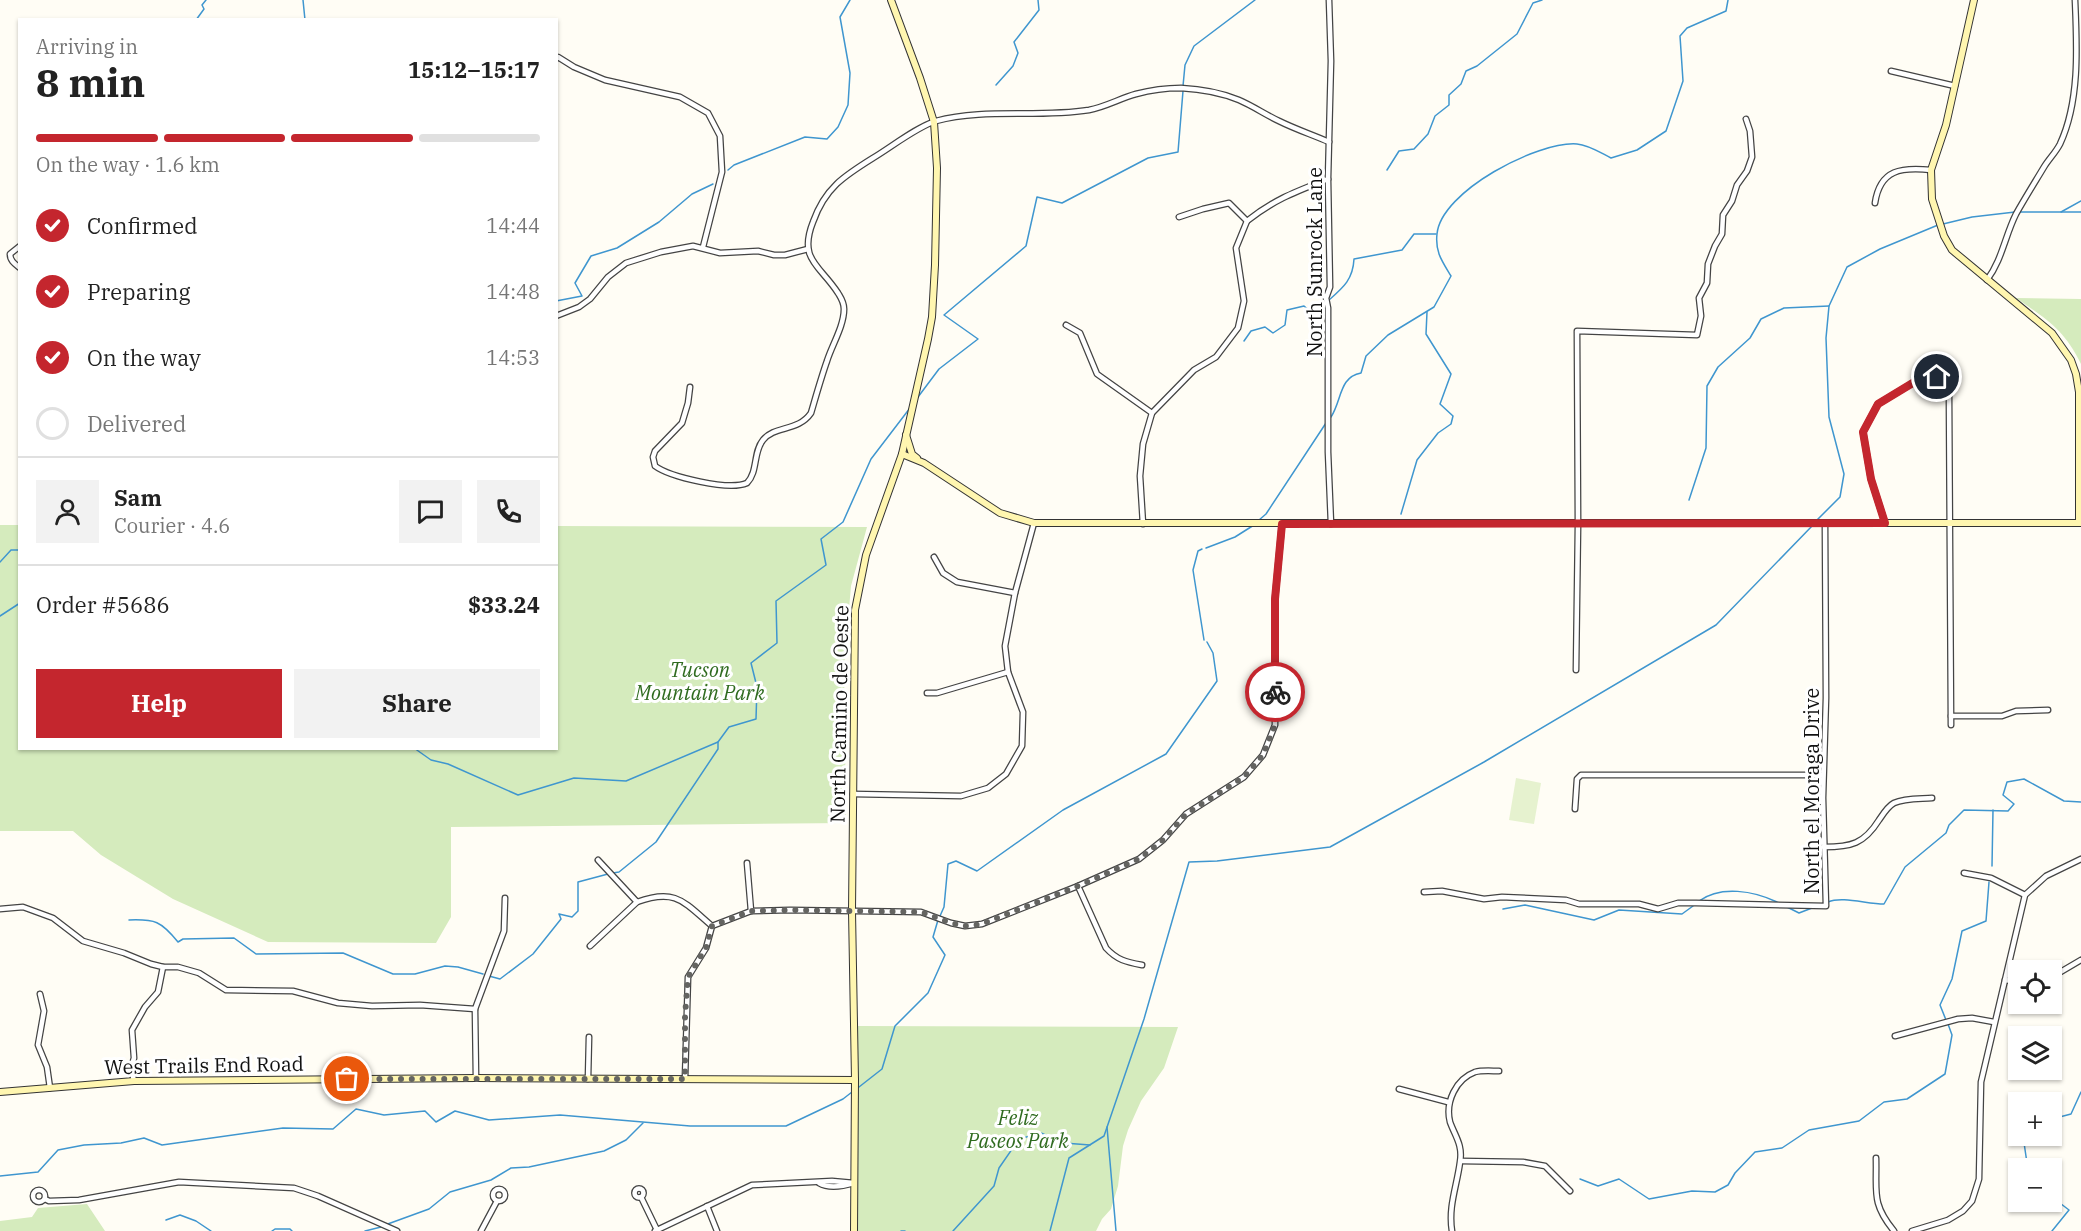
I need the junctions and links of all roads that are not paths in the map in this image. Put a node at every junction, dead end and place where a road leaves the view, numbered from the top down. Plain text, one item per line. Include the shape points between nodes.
1 (891, 0) edge
2 (1329, 0) edge
3 (1974, 0) edge
4 (2074, 0) edge
5 (2078, 23) edge
6 (558, 59) edge
7 (1891, 71) dead end
8 (1955, 86) junction
9 (1746, 119) dead end
10 (934, 122) junction
11 (1329, 142) junction
12 (1931, 170) junction
13 (1328, 179) junction
14 (1875, 203) dead end
15 (1179, 217) dead end
16 (1247, 221) junction
17 (18, 248) edge
18 (704, 248) junction
19 (808, 249) junction
20 (18, 266) edge
21 (1987, 280) junction
22 (558, 315) edge
23 (1066, 325) dead end
24 (690, 387) dead end
25 (1152, 413) junction
26 (906, 434) junction
27 (902, 454) junction
28 (919, 461) junction
29 (1034, 523) junction
30 (1825, 523) junction
31 (1885, 523) junction
32 (1951, 523) junction
33 (2080, 523) edge
34 (1143, 524) junction
35 (1282, 524) junction
36 (1331, 524) junction
37 (1578, 524) junction
38 (934, 557) dead end
39 (1015, 593) junction
40 (1576, 670) dead end
41 (1008, 672) junction
42 (927, 693) dead end
43 (2048, 710) dead end
44 (1951, 716) junction
45 (1951, 725) dead end
46 (1823, 775) junction
47 (853, 794) junction
48 (1932, 798) dead end
49 (1575, 809) dead end
50 (1824, 847) junction
51 (2081, 859) edge
52 (598, 860) dead end
53 (747, 863) dead end
54 (1964, 873) dead end
55 (1078, 886) junction
56 (1424, 892) dead end
57 (2025, 895) junction
58 (505, 898) dead end
59 (637, 902) junction
60 (0, 909) edge
61 (751, 911) junction
62 (852, 911) junction
63 (712, 926) junction
64 (590, 946) dead end
65 (2081, 960) edge
66 (1142, 964) dead end
67 (163, 967) junction
68 (2062, 971) edge
69 (2005, 980) junction
70 (2008, 980) edge
71 (40, 994) dead end
72 (475, 1009) junction
73 (1994, 1022) junction
74 (1895, 1036) dead end
75 (589, 1037) dead end
76 (1499, 1071) dead end
77 (476, 1078) junction
78 (588, 1079) junction
79 (685, 1079) junction
80 (855, 1080) junction
81 (134, 1081) junction
82 (51, 1088) junction
83 (1398, 1089) dead end
84 (0, 1092) edge
85 (1449, 1102) junction
86 (1876, 1158) dead end
87 (1461, 1161) junction
88 (854, 1183) junction
89 (1570, 1191) dead end
90 (641, 1197) dead end
91 (45, 1199) dead end
92 (497, 1200) dead end
93 (1969, 1205) junction
94 (707, 1206) junction
95 (1975, 1210) dead end
96 (397, 1231) edge
97 (481, 1231) edge
98 (656, 1231) edge
99 (717, 1231) edge
100 (854, 1231) edge
101 (1452, 1231) edge
102 (1894, 1231) edge
103 (1912, 1231) edge

1 - 10 street, North Camino de Oeste
2 - 11 street, North Sunrock Lane
3 - 8 street
4 - 5 street
5 - 21 street via 2068,120 2059,145 2017,212 1997,267
6 - 18 street via 605,80 680,97 708,113 720,136 722,172
7 - 8 street
8 - 12 street
9 - 37 street via 1752,157 1724,215 1722,234 1708,264 1707,283 1699,298 1697,336 1577,330
10 - 11 street via 998,114 1057,114 1092,109 1137,93 1182,88 1238,100
10 - 19 street via 834,185 822,200 813,222
10 - 26 street, North Camino de Oeste via 932,317
11 - 13 street, North Sunrock Lane
12 - 14 street via 1914,168 1891,174 1879,188
12 - 21 street via 1932,199 1944,236 1953,250
13 - 16 street via 1290,193
13 - 36 street, North Sunrock Lane via 1330,287 1326,298
15 - 16 street via 1229,203
16 - 25 street via 1236,248 1244,301 1238,328 1216,357 1194,370
17 - 20 street via 10,257
18 - 19 street via 720,253 758,251 774,255
18 - 22 street via 676,249 626,263 590,299
19 - 24 street via 816,267 827,276 842,300 842,320 811,413 798,425 763,439 750,480 742,485 694,480 654,466 655,451 682,423
21 - 33 street via 2052,333 2076,374
23 - 25 street via 1080,333 1097,374
25 - 34 street via 1143,444 1140,476
26 - 27 street, North Camino de Oeste
26 - 28 street via 912,454
27 - 28 street
27 - 47 street, North Camino de Oeste via 866,555 855,610
28 - 29 street via 1000,513
29 - 34 street
29 - 39 street
30 - 31 street
30 - 37 street
30 - 46 street, North el Moraga Drive
31 - 32 street
31 - 32 street via 1871,479 1863,432 1878,404 1916,381 1937,377 1949,392
32 - 33 street
32 - 44 street
34 - 35 street
35 - 36 street
35 - 55 street via 1275,599 1275,725 1263,755 1244,777 1186,814 1139,859
36 - 37 street
37 - 40 street
38 - 39 street via 943,573 957,582
39 - 41 street via 1005,646
41 - 42 street
41 - 47 street via 1023,712 1022,746 1006,774 988,788 961,796
43 - 44 street via 2016,711 2002,716
44 - 45 street
46 - 49 street via 1581,775 1577,779
46 - 50 street, North el Moraga Drive
47 - 62 street, North Camino de Oeste
48 - 50 street via 1893,803 1860,841 1845,847
50 - 56 street, North el Moraga Drive via 1826,906 1678,903 1658,909 1639,904 1484,899 1442,891
51 - 57 street via 2046,876
52 - 59 street
53 - 61 street
54 - 57 street via 1991,878
55 - 62 street via 982,924 965,926 921,912
55 - 66 street via 1106,948 1124,962
57 - 69 street
58 - 72 street via 504,931
59 - 63 street via 654,896 682,900
59 - 64 street
60 - 67 street via 27,908 53,918 83,941
61 - 62 street
61 - 63 street
62 - 80 street, North Camino de Oeste
63 - 79 street via 706,948 688,977
65 - 68 street
67 - 72 street via 199,973 226,990 293,991 338,1003 372,1006
67 - 81 street via 158,992 132,1030
69 - 70 street
69 - 73 street
71 - 82 street via 44,1011 38,1045
72 - 77 street
73 - 74 street via 1958,1019
73 - 93 street via 1979,1095 1979,1179
75 - 78 street
76 - 85 street via 1476,1072 1461,1080
77 - 78 street, West Trails End Road
77 - 81 street, West Trails End Road
78 - 79 street, West Trails End Road
79 - 80 street, West Trails End Road
80 - 88 street, North Camino de Oeste
81 - 82 street, West Trails End Road
82 - 84 street, West Trails End Road
83 - 85 street
85 - 87 street
86 - 102 street via 1877,1204
87 - 89 street via 1545,1166
87 - 101 street via 1449,1216
88 - 94 street via 752,1185
88 - 100 street, North Camino de Oeste
90 - 98 street
91 - 96 street via 79,1200 179,1182 294,1188
92 - 97 street
93 - 95 street
93 - 103 street via 1948,1220
94 - 98 street
94 - 99 street

